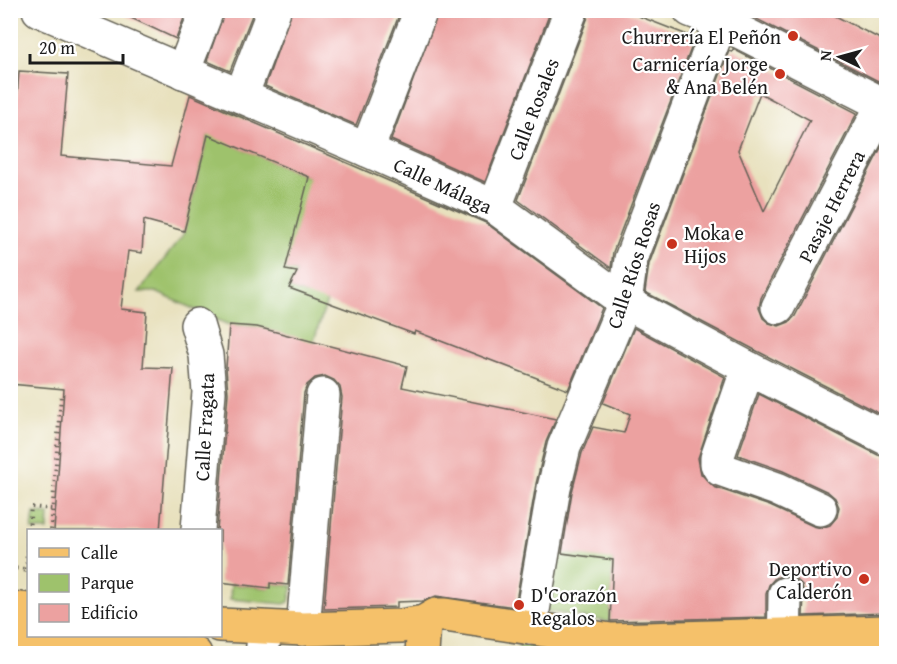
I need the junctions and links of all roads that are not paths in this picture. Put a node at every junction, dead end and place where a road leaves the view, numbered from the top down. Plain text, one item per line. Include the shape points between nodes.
1 (39, 10) edge
2 (207, 10) edge
3 (274, 10) edge
4 (421, 10) edge
5 (570, 10) edge
6 (690, 10) edge
7 (723, 16) edge
8 (183, 72) junction
9 (241, 96) junction
10 (885, 105) edge
11 (367, 150) junction
12 (495, 207) junction
13 (625, 302) junction
14 (778, 307) dead end
15 (197, 325) dead end
16 (748, 368) junction
17 (324, 395) dead end
18 (886, 438) edge
19 (820, 509) dead end
20 (198, 529) edge
21 (785, 594) dead end
22 (10, 608) edge
23 (27, 610) edge
24 (222, 626) edge
25 (530, 628) junction
26 (303, 629) junction
27 (886, 632) edge
28 (423, 638) edge
29 (10, 640) edge
30 (264, 641) edge
31 (784, 644) edge
32 (110, 645) edge
33 (195, 654) edge

1 - 8 street, Calle Málaga
2 - 8 street
3 - 9 street
4 - 11 street
5 - 12 street, Calle Rosales
6 - 7 street
7 - 10 street
7 - 13 street, Calle Ríos Rosas via 631,258
8 - 9 street, Calle Málaga
9 - 11 street, Calle Málaga
10 - 14 street, Pasaje Herrera
11 - 12 street, Calle Málaga
12 - 13 street, Calle Málaga
13 - 16 street, Calle Málaga
13 - 25 street, Calle Ríos Rosas via 564,447
15 - 20 street, Calle Fragata via 206,355 209,392
16 - 18 street, Calle Málaga
16 - 19 street via 717,464 720,469
17 - 26 street
21 - 31 street
22 - 23 main road
24 - 30 main road
25 - 28 main road via 436,615
25 - 31 main road via 611,640
26 - 28 main road via 401,626
26 - 30 main road
27 - 31 main road
29 - 32 main road
32 - 33 main road

